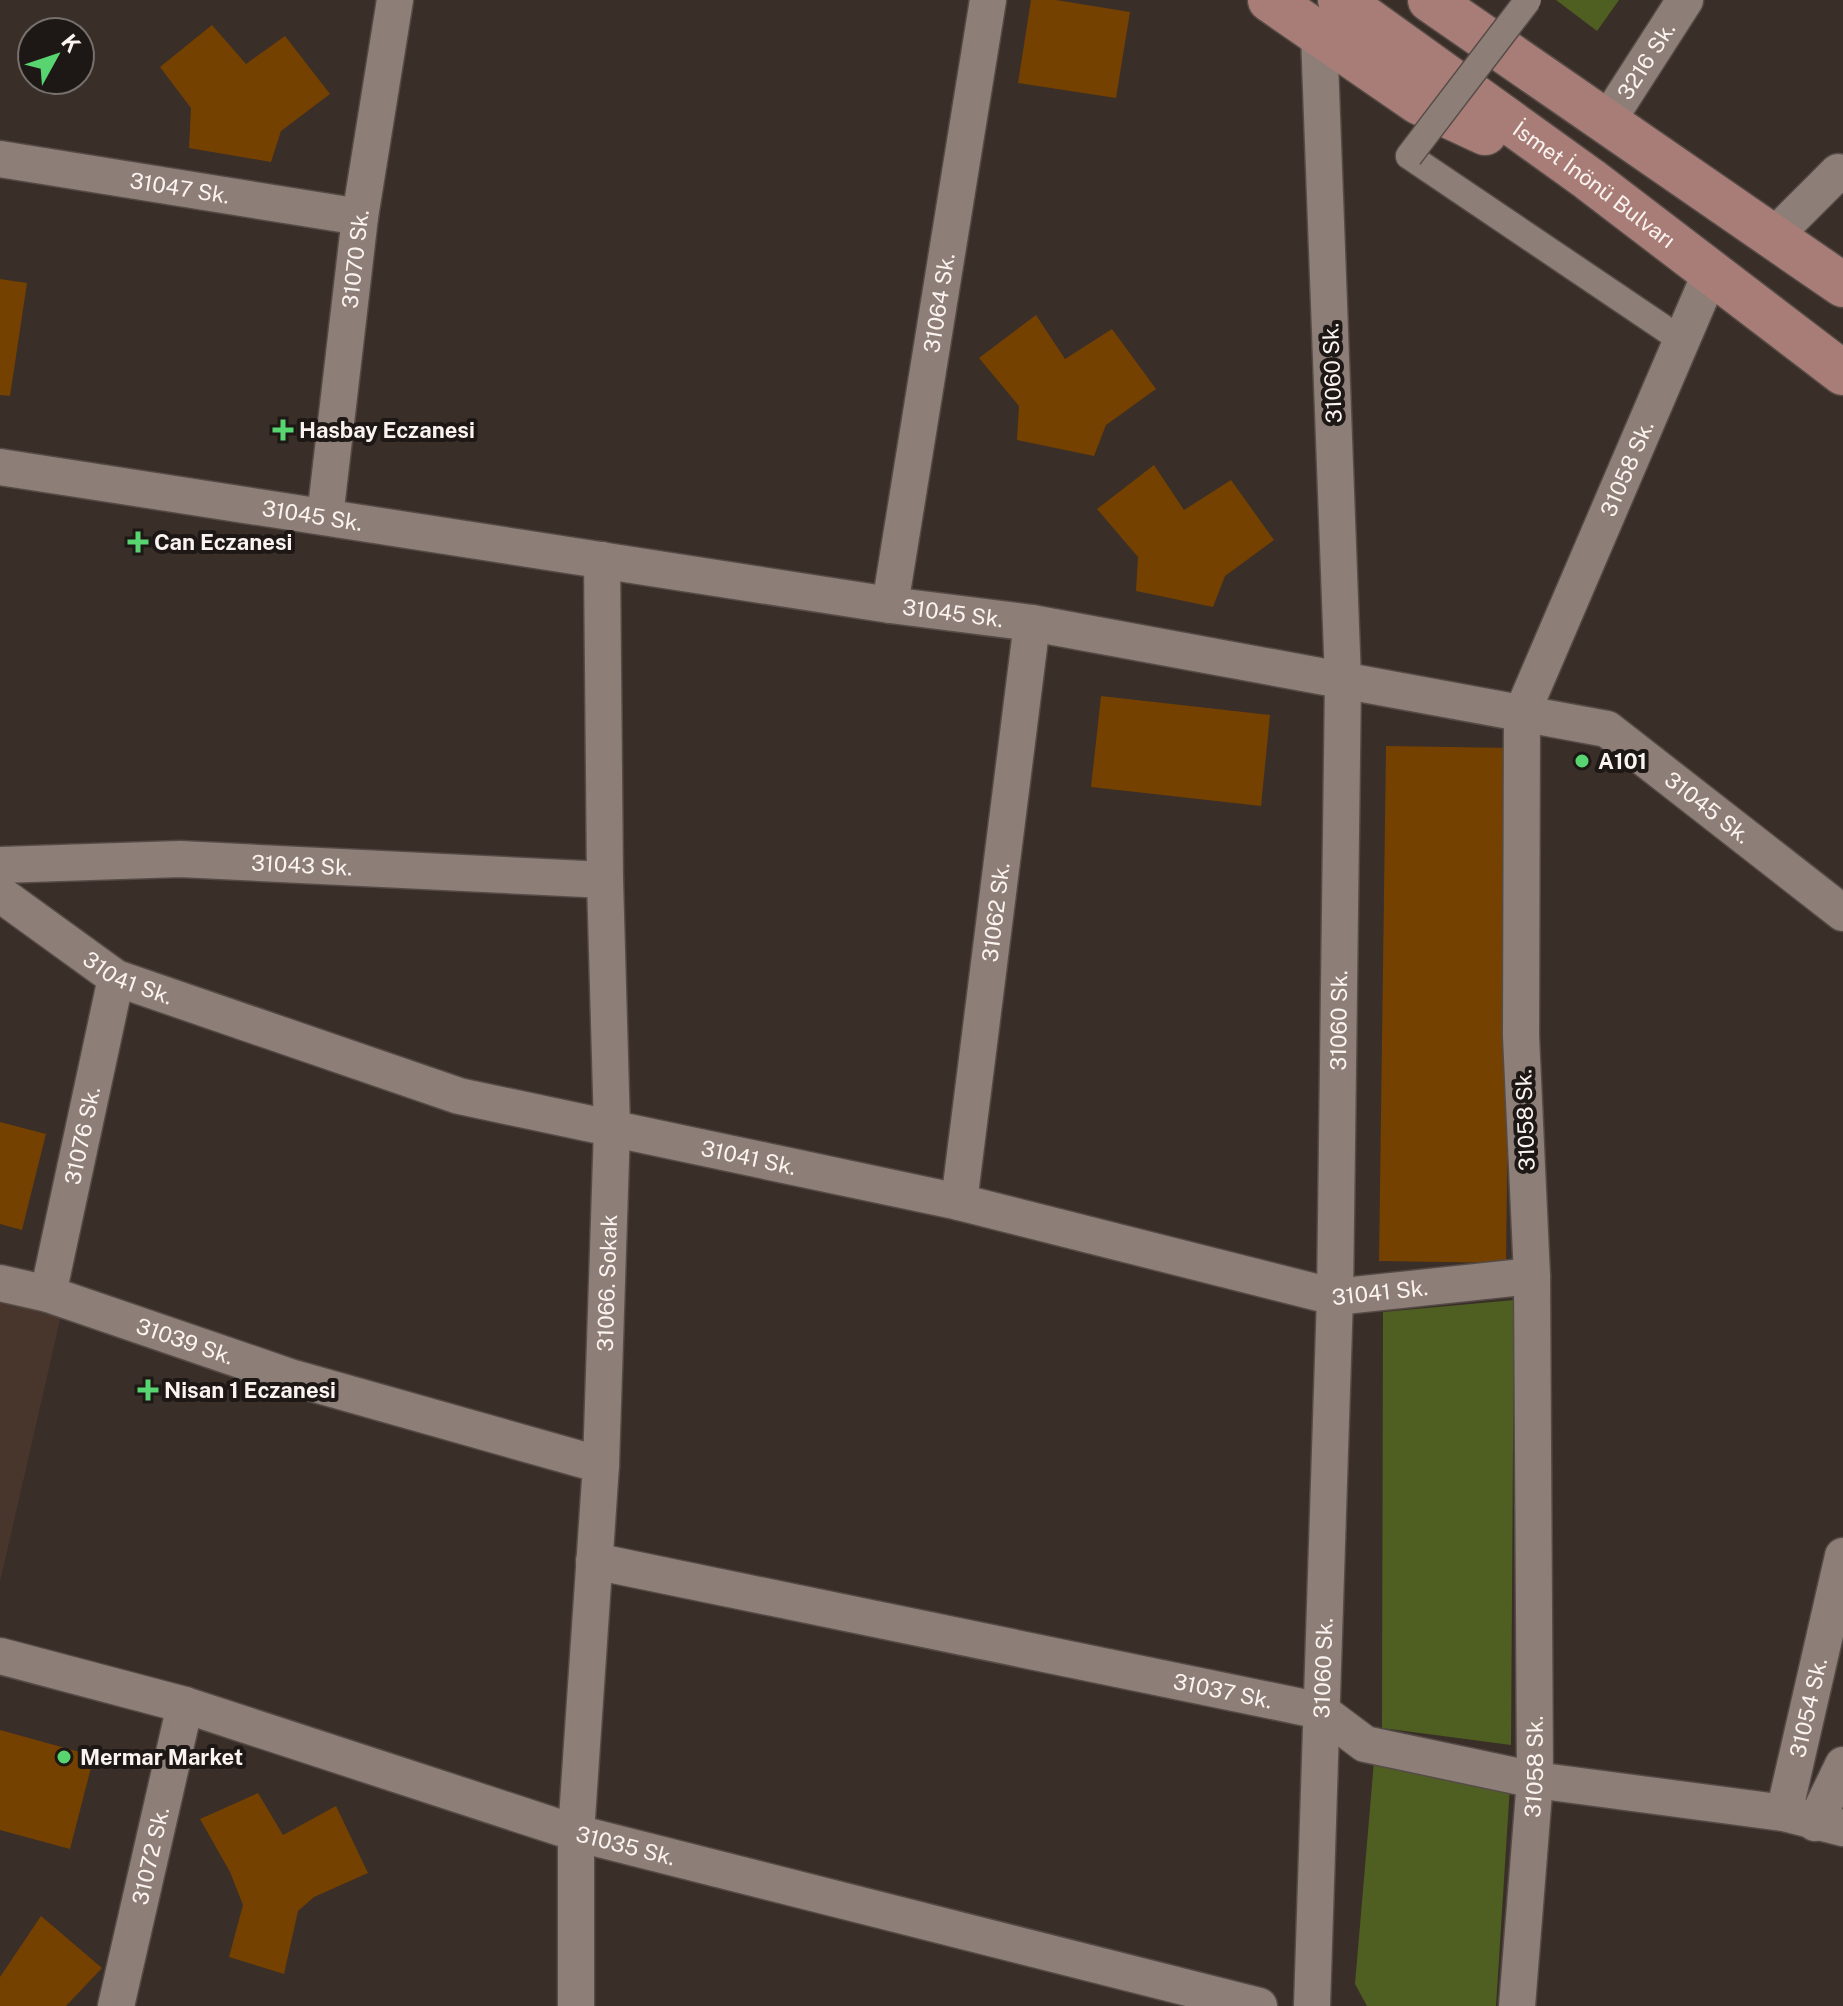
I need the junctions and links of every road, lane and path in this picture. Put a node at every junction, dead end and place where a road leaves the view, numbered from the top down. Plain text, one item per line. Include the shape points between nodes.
1 (395, 0) edge
2 (988, 0) edge
3 (1270, 0) edge
4 (1430, 0) edge
5 (1471, 0) edge
6 (1528, 0) edge
7 (1685, 0) edge
8 (1330, 17) edge
9 (1568, 95) junction
10 (1606, 123) junction
11 (0, 159) edge
12 (1841, 171) edge
13 (360, 217) junction
14 (1773, 237) junction
15 (1711, 272) junction
16 (1843, 285) edge
17 (1683, 341) junction
18 (1843, 373) edge
19 (0, 467) edge
20 (325, 517) junction
21 (602, 560) junction
22 (890, 605) junction
23 (1032, 623) junction
24 (1343, 680) junction
25 (1522, 713) junction
26 (0, 865) edge
27 (605, 880) junction
28 (0, 894) edge
29 (1843, 913) edge
30 (116, 978) junction
31 (612, 1128) junction
32 (959, 1202) junction
33 (1532, 1276) junction
34 (0, 1283) edge
35 (48, 1294) junction
36 (1335, 1297) junction
37 (601, 1465) junction
38 (1843, 1556) edge
39 (594, 1561) junction
40 (0, 1656) edge
41 (185, 1705) junction
42 (1321, 1711) junction
43 (1843, 1765) edge
44 (1535, 1780) junction
45 (1814, 1821) edge
46 (576, 1833) junction
47 (116, 2006) edge
48 (576, 2006) edge
49 (1259, 2006) edge
50 (1312, 2006) edge
51 (1517, 2006) edge

1 - 13 street, 31070 Sk.
2 - 22 street, 31064 Sk.
3 - 8 main road, İsmet İnönü Bulvarı
4 - 9 main road
5 - 9 main road
6 - 17 street, bridge via 1409,156
7 - 10 street, 3216 Sk.
8 - 15 main road, İsmet İnönü Bulvarı via 1589,179
8 - 24 street, 31060 Sk.
9 - 10 main road
10 - 14 main road
11 - 13 street, 31047 Sk.
12 - 14 street
13 - 20 street, 31070 Sk.
14 - 16 main road
15 - 17 street, 31058 Sk.
15 - 18 main road, İsmet İnönü Bulvarı
17 - 25 street, 31058 Sk.
19 - 20 street, 31045 Sk.
20 - 21 street, 31045 Sk.
21 - 22 street, 31045 Sk.
21 - 27 street, 31066. Sokak
22 - 23 street, 31045 Sk.
23 - 24 street, 31045 Sk.
23 - 32 street, 31062 Sk.
24 - 25 street, 31045 Sk.
24 - 36 street, 31060 Sk.
25 - 29 street, 31045 Sk. via 1607,729
25 - 33 street, 31058 Sk. via 1521,1036
26 - 27 street, 31043 Sk. via 180,859
27 - 31 street, 31066. Sokak
28 - 30 street, 31041 Sk.
30 - 31 street, 31041 Sk. via 459,1096
30 - 35 street, 31076 Sk.
31 - 32 street, 31041 Sk.
31 - 37 street, 31066. Sokak
32 - 36 street, 31041 Sk.
33 - 36 street, 31041 Sk.
33 - 44 street, 31058 Sk.
34 - 35 street, 31039 Sk.
35 - 37 street, 31039 Sk. via 290,1377
36 - 42 street, 31060 Sk.
37 - 39 street, 31066. Sokak
38 - 45 street, 31054 Sk.
39 - 42 street, 31037 Sk.
39 - 46 street, 31066. Sokak
40 - 41 street, 31035 Sk.
41 - 46 street, 31035 Sk.
41 - 47 street, 31072 Sk.
42 - 44 street, 31037 Sk. via 1365,1744
42 - 50 street, 31060 Sk.
43 - 45 street
44 - 45 street, 31037 Sk.
44 - 51 street, 31058 Sk.
46 - 48 street, 31066. Sokak
46 - 49 street, 31035 Sk.

